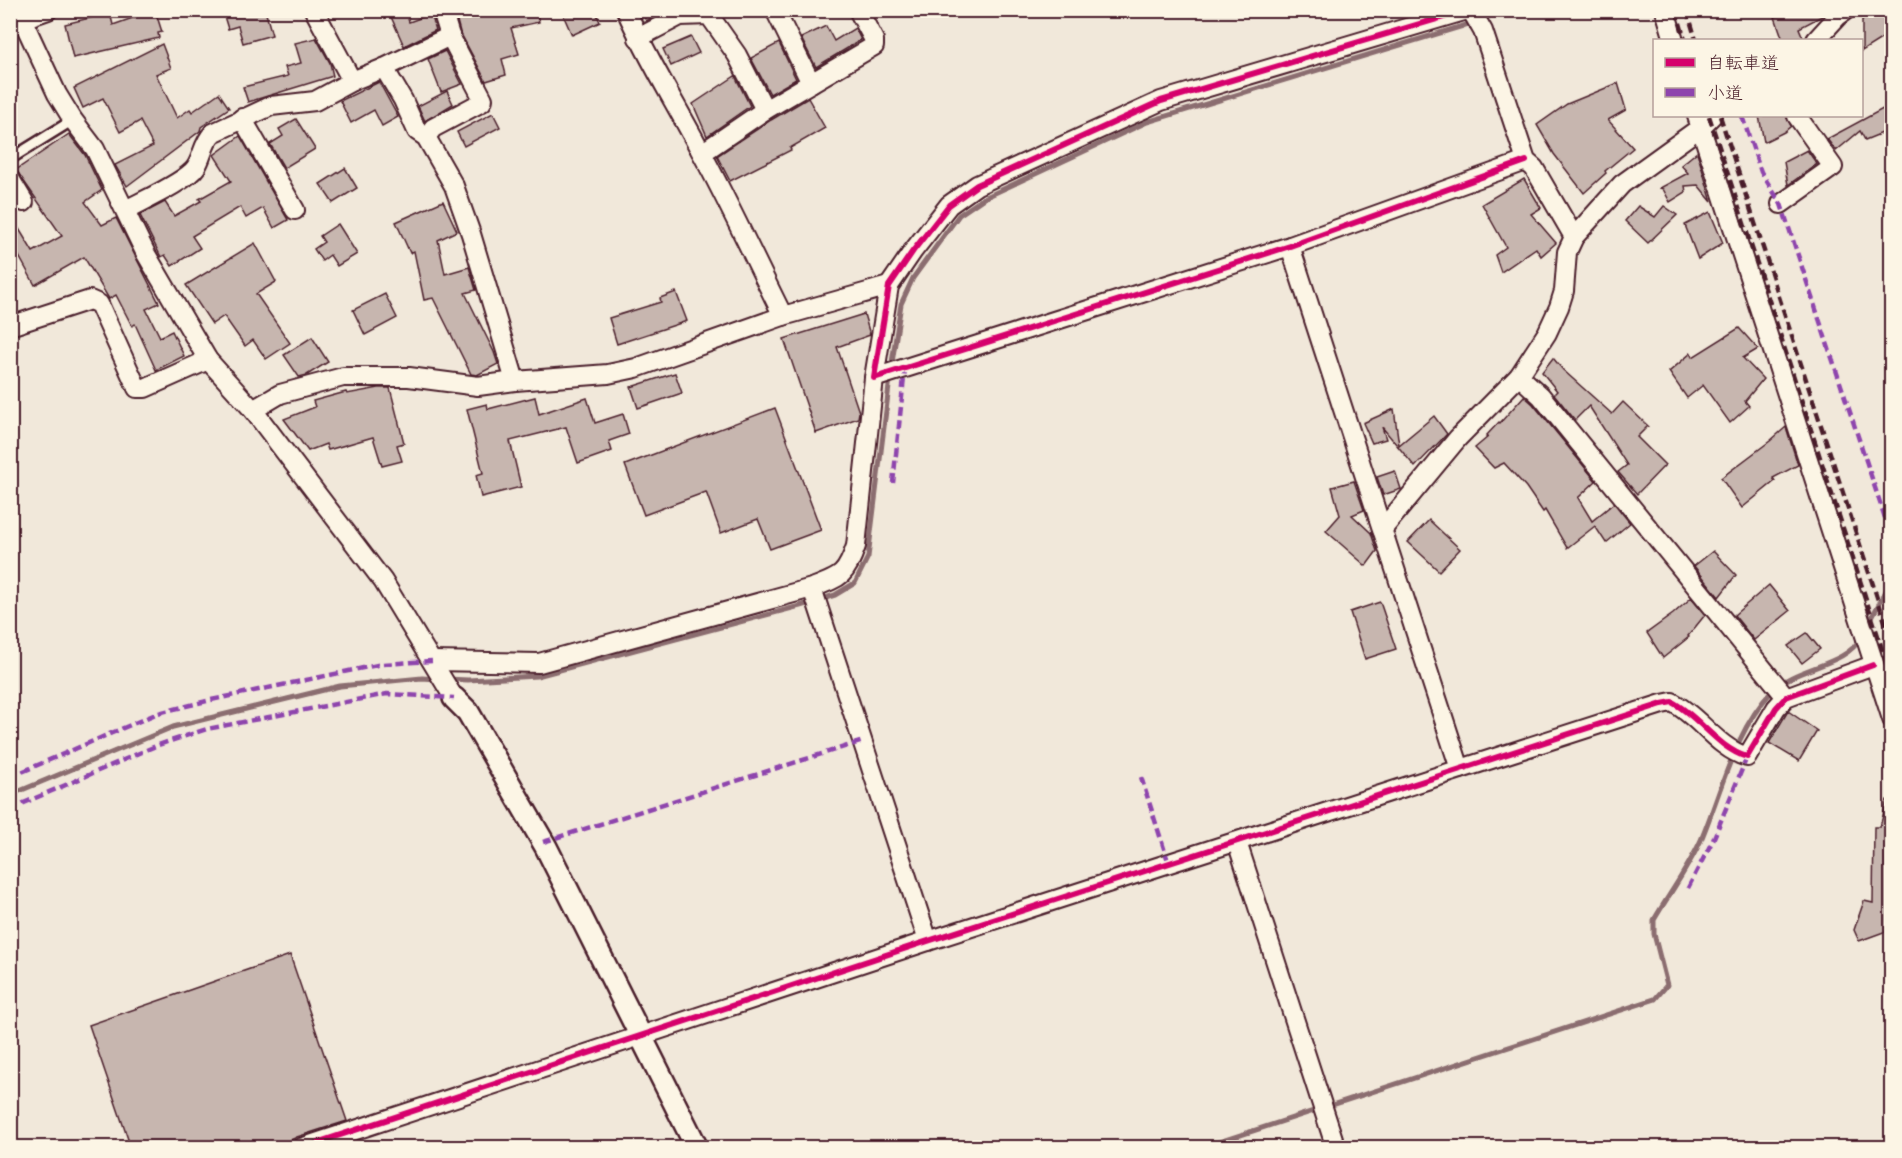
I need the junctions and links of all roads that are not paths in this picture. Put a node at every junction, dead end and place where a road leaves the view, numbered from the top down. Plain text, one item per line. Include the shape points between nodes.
1 (48, 10) edge
2 (314, 10) edge
3 (442, 10) edge
4 (626, 10) edge
5 (775, 10) edge
6 (858, 10) edge
7 (1665, 10) edge
8 (1846, 10) edge
9 (1470, 12) edge
10 (20, 15) edge
11 (450, 36) junction
12 (638, 38) junction
13 (1674, 39) edge
14 (1817, 39) edge
15 (384, 68) junction
16 (351, 81) junction
17 (811, 83) junction
18 (765, 110) junction
19 (1798, 117) edge
20 (242, 118) junction
21 (1703, 119) edge
22 (73, 120) junction
23 (426, 137) junction
24 (702, 153) junction
25 (10, 159) edge
26 (1526, 161) junction
27 (10, 179) edge
28 (24, 202) dead end
29 (1781, 204) dead end
30 (126, 210) junction
31 (295, 210) dead end
32 (1574, 237) junction
33 (1290, 246) junction
34 (889, 286) junction
35 (783, 316) junction
36 (10, 326) edge
37 (208, 360) junction
38 (878, 376) junction
39 (1519, 376) junction
40 (515, 381) junction
41 (253, 410) junction
42 (1382, 530) junction
43 (813, 590) junction
44 (1871, 658) junction
45 (434, 663) junction
46 (451, 693) joint
47 (1785, 696) junction
48 (1892, 719) edge
49 (1460, 770) junction
50 (1237, 842) junction
51 (928, 941) junction
52 (642, 1036) junction
53 (301, 1148) edge
54 (697, 1148) edge
55 (1336, 1148) edge

1 - 10 street
2 - 16 street
3 - 11 street
4 - 12 street
5 - 17 street
6 - 17 street via 874,46
7 - 13 street
8 - 14 street
9 - 26 street via 1483,31
9 - 34 street via 1161,102 977,185 949,205
10 - 22 street
11 - 15 street
11 - 23 street via 483,99 433,128
12 - 18 street via 680,16 709,15 737,56
12 - 24 street
15 - 16 street
15 - 23 street via 417,130
16 - 20 street via 315,100 271,106
17 - 18 street
18 - 24 street
19 - 29 street via 1833,166
20 - 30 street via 206,140 195,168 186,176
20 - 31 street
21 - 32 street via 1622,184
21 - 44 street
22 - 25 lane
22 - 30 street via 95,149
23 - 40 street via 457,196 471,234
24 - 35 street
26 - 32 street via 1534,168
26 - 33 street
27 - 28 street
30 - 37 street via 146,254
32 - 39 street via 1567,252 1559,307
33 - 38 street
33 - 42 street
34 - 35 street
34 - 38 street
35 - 40 street via 608,375
36 - 37 street via 90,300 99,304 137,388
37 - 41 street
38 - 43 street via 856,546 850,566 838,578
39 - 42 street via 1458,438
39 - 47 street via 1541,396
40 - 41 street via 478,386 409,377 343,377 280,394
41 - 45 street via 383,581
42 - 49 street
43 - 45 street via 539,663
43 - 51 street
44 - 47 street
44 - 48 street
45 - 46 street
46 - 52 street via 468,712 543,842
47 - 49 street via 1747,757 1723,744 1672,702
49 - 50 street
50 - 51 street
50 - 55 street
51 - 52 street
52 - 53 street
52 - 54 street

